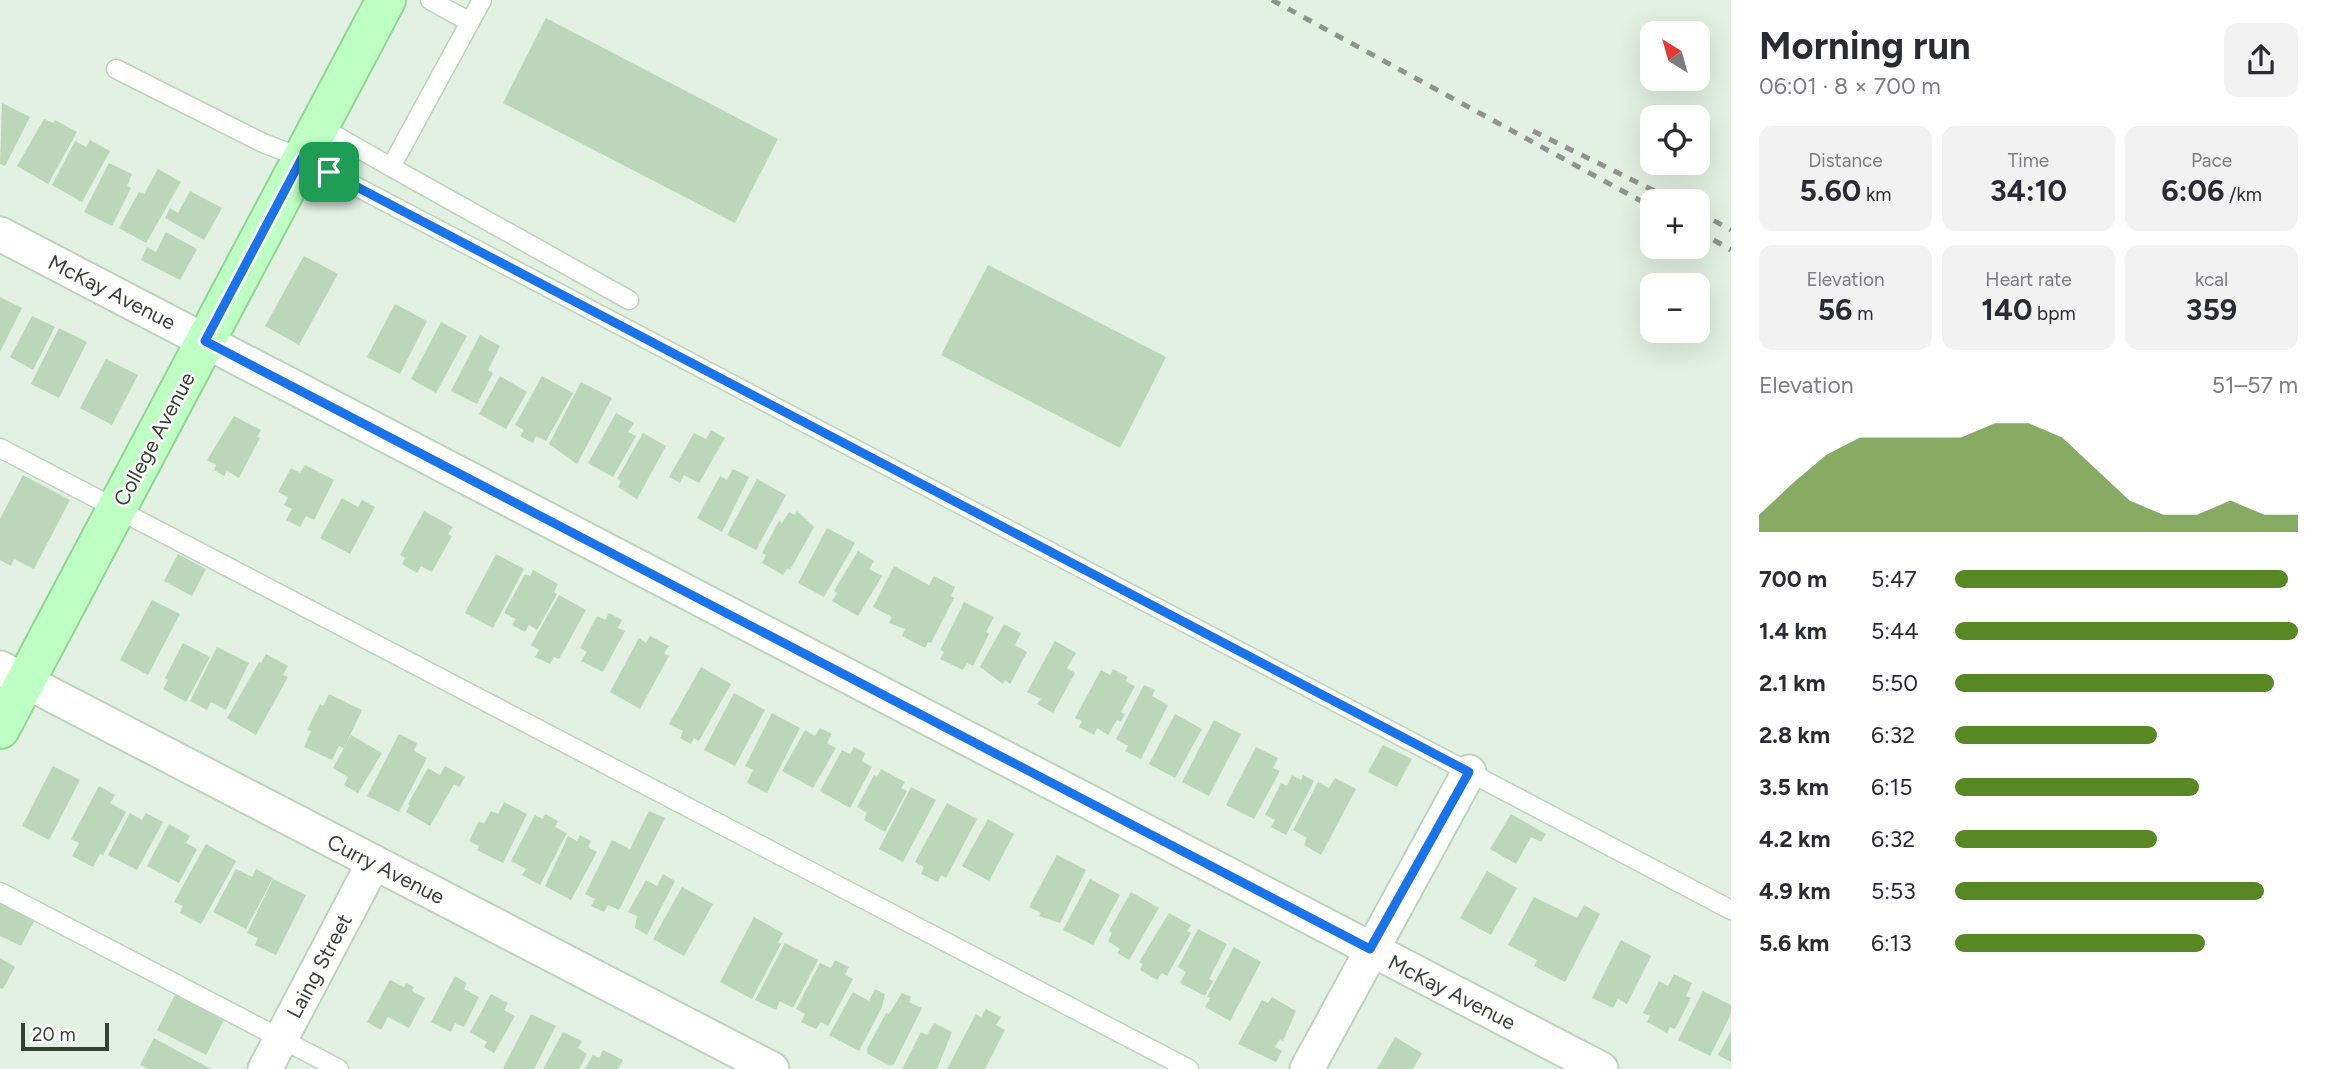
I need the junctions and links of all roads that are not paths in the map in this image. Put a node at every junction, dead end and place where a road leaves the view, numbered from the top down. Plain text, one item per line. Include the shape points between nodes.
1 (386, 0) edge
2 (430, 0) edge
3 (482, 0) edge
4 (470, 22) junction
5 (116, 69) dead end
6 (311, 142) junction
7 (391, 167) junction
8 (0, 234) edge
9 (629, 300) dead end
10 (205, 341) junction
11 (0, 448) edge
12 (117, 509) junction
13 (13, 675) edge
14 (0, 729) edge
15 (1469, 772) junction
16 (374, 862) junction
17 (0, 892) edge
18 (1731, 909) edge
19 (1370, 949) junction
20 (281, 1038) junction
21 (265, 1069) edge
22 (340, 1069) edge
23 (772, 1069) edge
24 (1189, 1069) edge
25 (1307, 1069) edge
26 (1601, 1069) edge

1 - 6 street, College Avenue
2 - 4 lane
3 - 4 lane
4 - 7 lane
5 - 6 lane via 263,143
6 - 7 lane
6 - 10 street, College Avenue
6 - 15 lane
7 - 9 lane
8 - 10 street, McKay Avenue
10 - 12 street, College Avenue
10 - 19 street, McKay Avenue
11 - 12 lane
12 - 13 street, College Avenue
12 - 24 lane
13 - 14 street, College Avenue
13 - 16 street, Curry Avenue
15 - 18 lane
15 - 19 street
16 - 20 street, Laing Street
16 - 23 street, Curry Avenue
17 - 20 lane
19 - 25 street
19 - 26 street, McKay Avenue
20 - 21 street, Laing Street
20 - 22 lane

